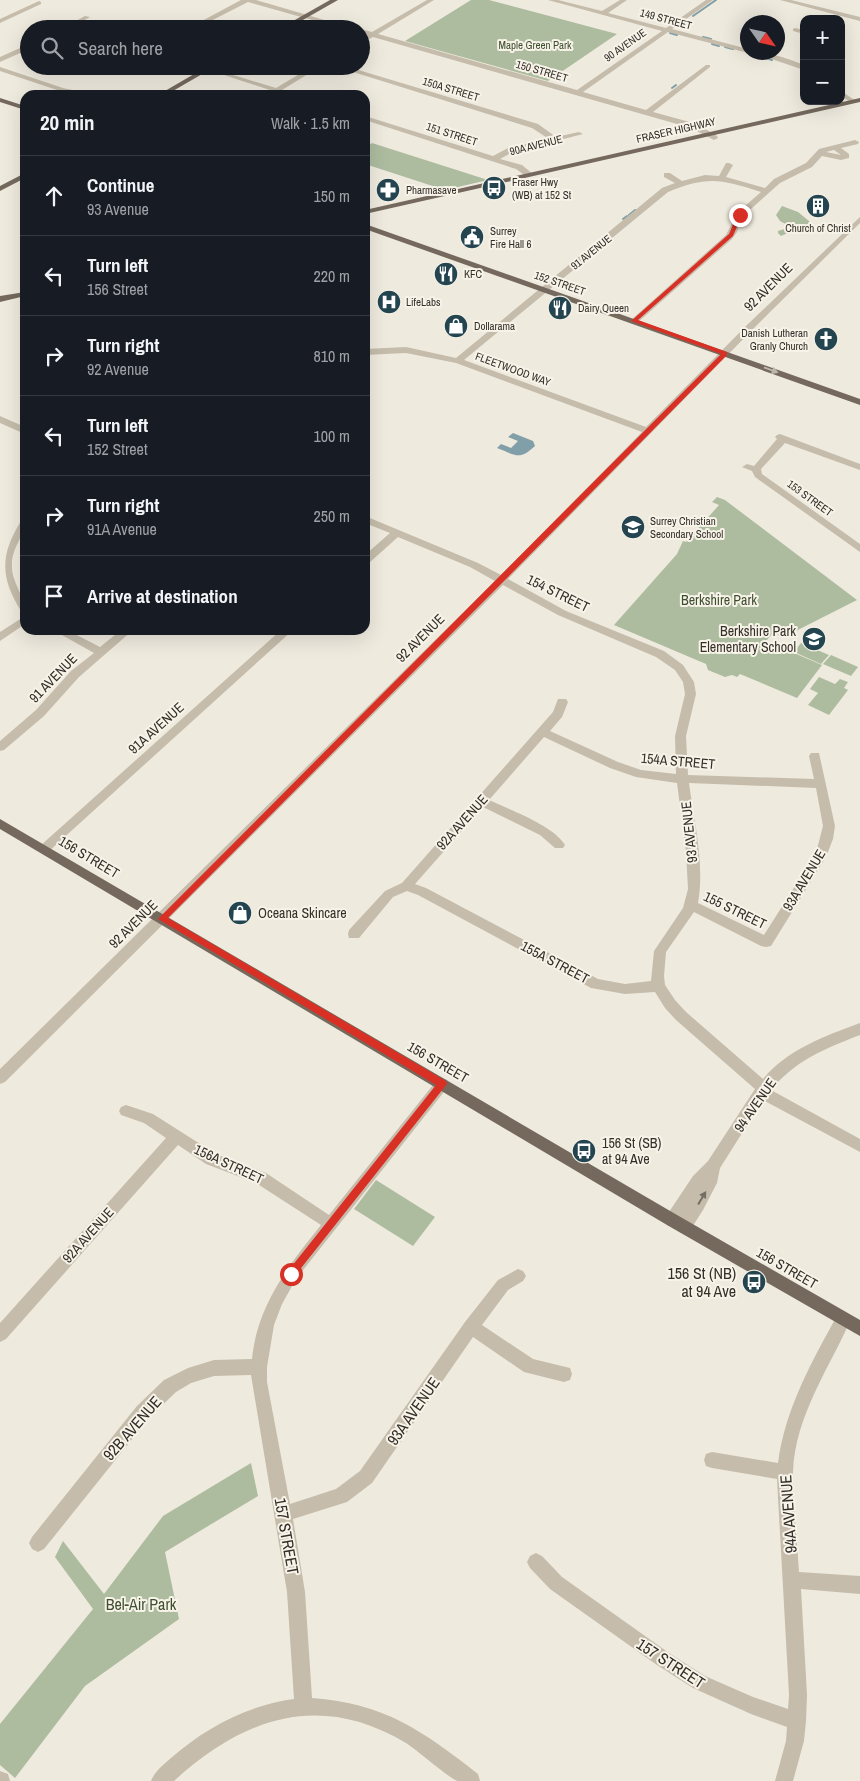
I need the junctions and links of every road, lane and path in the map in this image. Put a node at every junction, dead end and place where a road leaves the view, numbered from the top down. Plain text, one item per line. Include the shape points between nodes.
1 (247, 0) edge
2 (335, 0) edge
3 (344, 0) edge
4 (431, 0) edge
5 (551, 0) edge
6 (624, 0) edge
7 (710, 0) edge
8 (783, 0) edge
9 (39, 3) dead end
10 (603, 14) junction
11 (837, 15) edge
12 (309, 16) junction
13 (88, 17) dead end
14 (845, 17) edge
15 (860, 19) edge
16 (82, 20) edge
17 (208, 20) edge
18 (301, 20) edge
19 (304, 20) edge
20 (322, 20) edge
21 (0, 21) edge
22 (667, 30) junction
23 (796, 30) dead end
24 (800, 31) edge
25 (370, 33) edge
26 (373, 34) junction
27 (370, 36) edge
28 (740, 49) edge
29 (20, 50) edge
30 (0, 60) edge
31 (781, 60) edge
32 (708, 66) dead end
33 (800, 66) edge
34 (0, 69) edge
35 (202, 75) edge
36 (204, 75) edge
37 (232, 75) edge
38 (303, 75) edge
39 (367, 75) edge
40 (62, 90) edge
41 (171, 90) edge
42 (179, 90) edge
43 (277, 90) joint
44 (578, 93) junction
45 (0, 95) edge
46 (845, 95) edge
47 (0, 100) edge
48 (20, 101) edge
49 (857, 101) edge
50 (20, 106) edge
51 (647, 113) junction
52 (370, 121) edge
53 (579, 134) dead end
54 (711, 136) junction
55 (555, 140) junction
56 (855, 142) dead end
57 (835, 147) junction
58 (820, 152) junction
59 (494, 159) junction
60 (729, 165) dead end
61 (530, 175) junction
62 (667, 175) dead end
63 (20, 176) edge
64 (20, 177) edge
65 (722, 177) junction
66 (0, 182) edge
67 (497, 182) junction
68 (681, 184) junction
69 (0, 189) edge
70 (765, 191) junction
71 (370, 211) edge
72 (370, 219) edge
73 (370, 219) edge
74 (860, 219) edge
75 (381, 220) junction
76 (370, 228) edge
77 (457, 255) junction
78 (548, 287) junction
79 (20, 289) edge
80 (0, 294) edge
81 (20, 295) edge
82 (0, 299) edge
83 (637, 318) junction
84 (728, 350) junction
85 (370, 352) edge
86 (458, 361) junction
87 (860, 392) edge
88 (860, 402) edge
89 (0, 419) edge
90 (20, 429) edge
91 (648, 431) junction
92 (860, 467) edge
93 (370, 521) edge
94 (20, 530) edge
95 (397, 532) junction
96 (860, 550) edge
97 (370, 556) edge
98 (4, 560) edge
99 (501, 581) junction
100 (20, 601) edge
101 (20, 623) edge
102 (68, 635) edge
103 (122, 635) edge
104 (282, 635) edge
105 (0, 637) edge
106 (101, 652) junction
107 (682, 671) joint
108 (562, 702) dead end
109 (542, 732) junction
110 (0, 747) edge
111 (815, 756) dead end
112 (683, 779) junction
113 (820, 784) junction
114 (481, 801) junction
115 (0, 823) edge
116 (559, 845) dead end
117 (44, 849) junction
118 (406, 886) junction
119 (691, 904) junction
120 (162, 919) junction
121 (354, 934) dead end
122 (766, 942) joint
123 (659, 986) junction
124 (860, 1029) edge
125 (0, 1078) edge
126 (442, 1084) junction
127 (763, 1090) junction
128 (126, 1111) dead end
129 (176, 1137) junction
130 (860, 1146) edge
131 (331, 1224) junction
132 (678, 1224) junction
133 (518, 1276) dead end
134 (843, 1319) junction
135 (471, 1327) junction
136 (860, 1328) edge
137 (0, 1334) edge
138 (258, 1368) junction
139 (564, 1374) dead end
140 (712, 1460) dead end
141 (785, 1472) junction
142 (284, 1514) junction
143 (38, 1542) dead end
144 (536, 1562) dead end
145 (793, 1580) junction
146 (860, 1585) edge
147 (304, 1706) junction
148 (797, 1721) junction
149 (160, 1781) edge
150 (471, 1781) edge
151 (784, 1781) edge

1 - 12 street
1 - 17 street
2 - 12 main road
3 - 12 main road
4 - 26 street
5 - 10 street, 149 STREET
6 - 10 street
7 - 22 street, 90 AVENUE
8 - 11 street
9 - 21 street
10 - 22 street, 149 STREET
12 - 18 main road
12 - 19 main road
12 - 20 street
13 - 16 street
14 - 15 street
22 - 28 street, 149 STREET
22 - 44 street, 90 AVENUE
23 - 24 street
25 - 26 street, 150 STREET
26 - 27 street
26 - 44 street, 150 STREET
29 - 30 street
31 - 33 street
32 - 51 street
34 - 40 street
35 - 41 main road
36 - 42 main road
37 - 43 street
38 - 43 street
39 - 55 street, 150A STREET via 529,124 542,129
44 - 51 street, 150 STREET
45 - 48 main road
46 - 49 street
47 - 50 main road
49 - 54 main road, FRASER HIGHWAY
51 - 54 street, 150 STREET via 697,127
52 - 59 street, 151 STREET
53 - 55 street, 90A AVENUE
54 - 61 main road, FRASER HIGHWAY
55 - 59 street, 90A AVENUE via 507,152
56 - 57 street
57 - 58 street
57 - 58 street via 847,156 841,158
58 - 70 street via 809,165 783,176
59 - 61 street, 151 STREET via 522,168
60 - 65 street
61 - 67 main road, FRASER HIGHWAY
62 - 68 street
63 - 66 main road
64 - 69 main road
65 - 68 street via 698,178
65 - 70 street
67 - 71 main road, FRASER HIGHWAY
67 - 75 main road, FRASER HIGHWAY
68 - 78 street, 91 AVENUE via 666,190
70 - 83 street via 740,215 729,236
72 - 75 main road, 152 STREET
73 - 75 main road
74 - 84 street, 92 AVENUE
75 - 77 main road, 152 STREET
76 - 77 main road, 152 STREET
77 - 78 main road, 152 STREET
78 - 83 main road, 152 STREET
78 - 86 street, 91 AVENUE
79 - 80 main road
81 - 82 main road
83 - 84 main road, 152 STREET
84 - 87 main road, 152 STREET
84 -> 88 main road, 152 STREET
84 - 91 street, 92 AVENUE
85 - 86 street, FLEETWOOD WAY via 406,350
86 - 91 street, FLEETWOOD WAY
89 - 90 street
91 - 99 street, 92 AVENUE
92 - 96 street, 153 STREET via 782,438 752,468
93 - 95 street, 154 STREET
94 - 98 street
95 - 97 street
95 - 99 street, 154 STREET via 474,565
98 - 100 street via 8,585
99 - 107 street, 154 STREET via 562,613 660,654
99 - 120 street, 92 AVENUE
101 - 105 street
102 - 106 street
103 - 106 street, 91 AVENUE
104 - 117 street, 91A AVENUE
106 - 110 street, 91 AVENUE via 63,685 31,722
107 - 112 street, 93 AVENUE via 688,680 690,696 681,731
108 - 109 street, 92A AVENUE via 558,714
109 - 112 street, 154A STREET via 626,770
109 - 114 street, 92A AVENUE
111 - 113 street, 93A AVENUE
112 - 113 street, 154A STREET
112 - 119 street, 93 AVENUE via 694,880
113 - 122 street, 93A AVENUE via 829,826 822,854
114 - 116 street via 544,832
114 - 118 street, 92A AVENUE
115 - 117 main road, 156 STREET
117 - 120 main road, 156 STREET
118 - 121 street, 92A AVENUE via 389,894
118 - 123 street, 155A STREET via 422,891 596,984 625,988
119 - 122 street, 155 STREET
119 - 123 street, 93 AVENUE via 660,952
120 - 125 street, 92 AVENUE
120 - 126 main road, 156 STREET
123 - 127 street via 681,1016
124 - 127 street, 94 AVENUE via 809,1049 781,1069
126 - 131 street
126 - 132 main road, 156 STREET
127 - 130 street
127 - 132 street, 94 AVENUE via 714,1166 709,1187
128 - 129 street, 156A STREET via 148,1118
129 - 131 street, 156A STREET via 211,1159 261,1178
129 - 137 street, 92A AVENUE
131 - 138 street via 291,1274 275,1301 265,1328
132 - 134 main road, 156 STREET
133 - 135 street, 93A AVENUE via 503,1285
134 - 136 main road, 156 STREET
134 - 141 street, 94A AVENUE via 791,1428
135 - 139 street via 530,1366
135 - 142 street, 93A AVENUE via 366,1477 341,1496
138 - 142 street, 157 STREET
138 - 143 street, 92B AVENUE via 204,1370 162,1393
140 - 141 street
141 - 145 street, 94A AVENUE
142 - 147 street, 157 STREET via 296,1592
144 - 148 street, 157 STREET via 556,1583 699,1682
145 - 146 street
145 - 148 street, 94A AVENUE
147 - 149 street via 260,1714 220,1732 190,1753
147 - 150 street via 346,1710 387,1724 411,1736
148 - 151 street, 94A AVENUE

